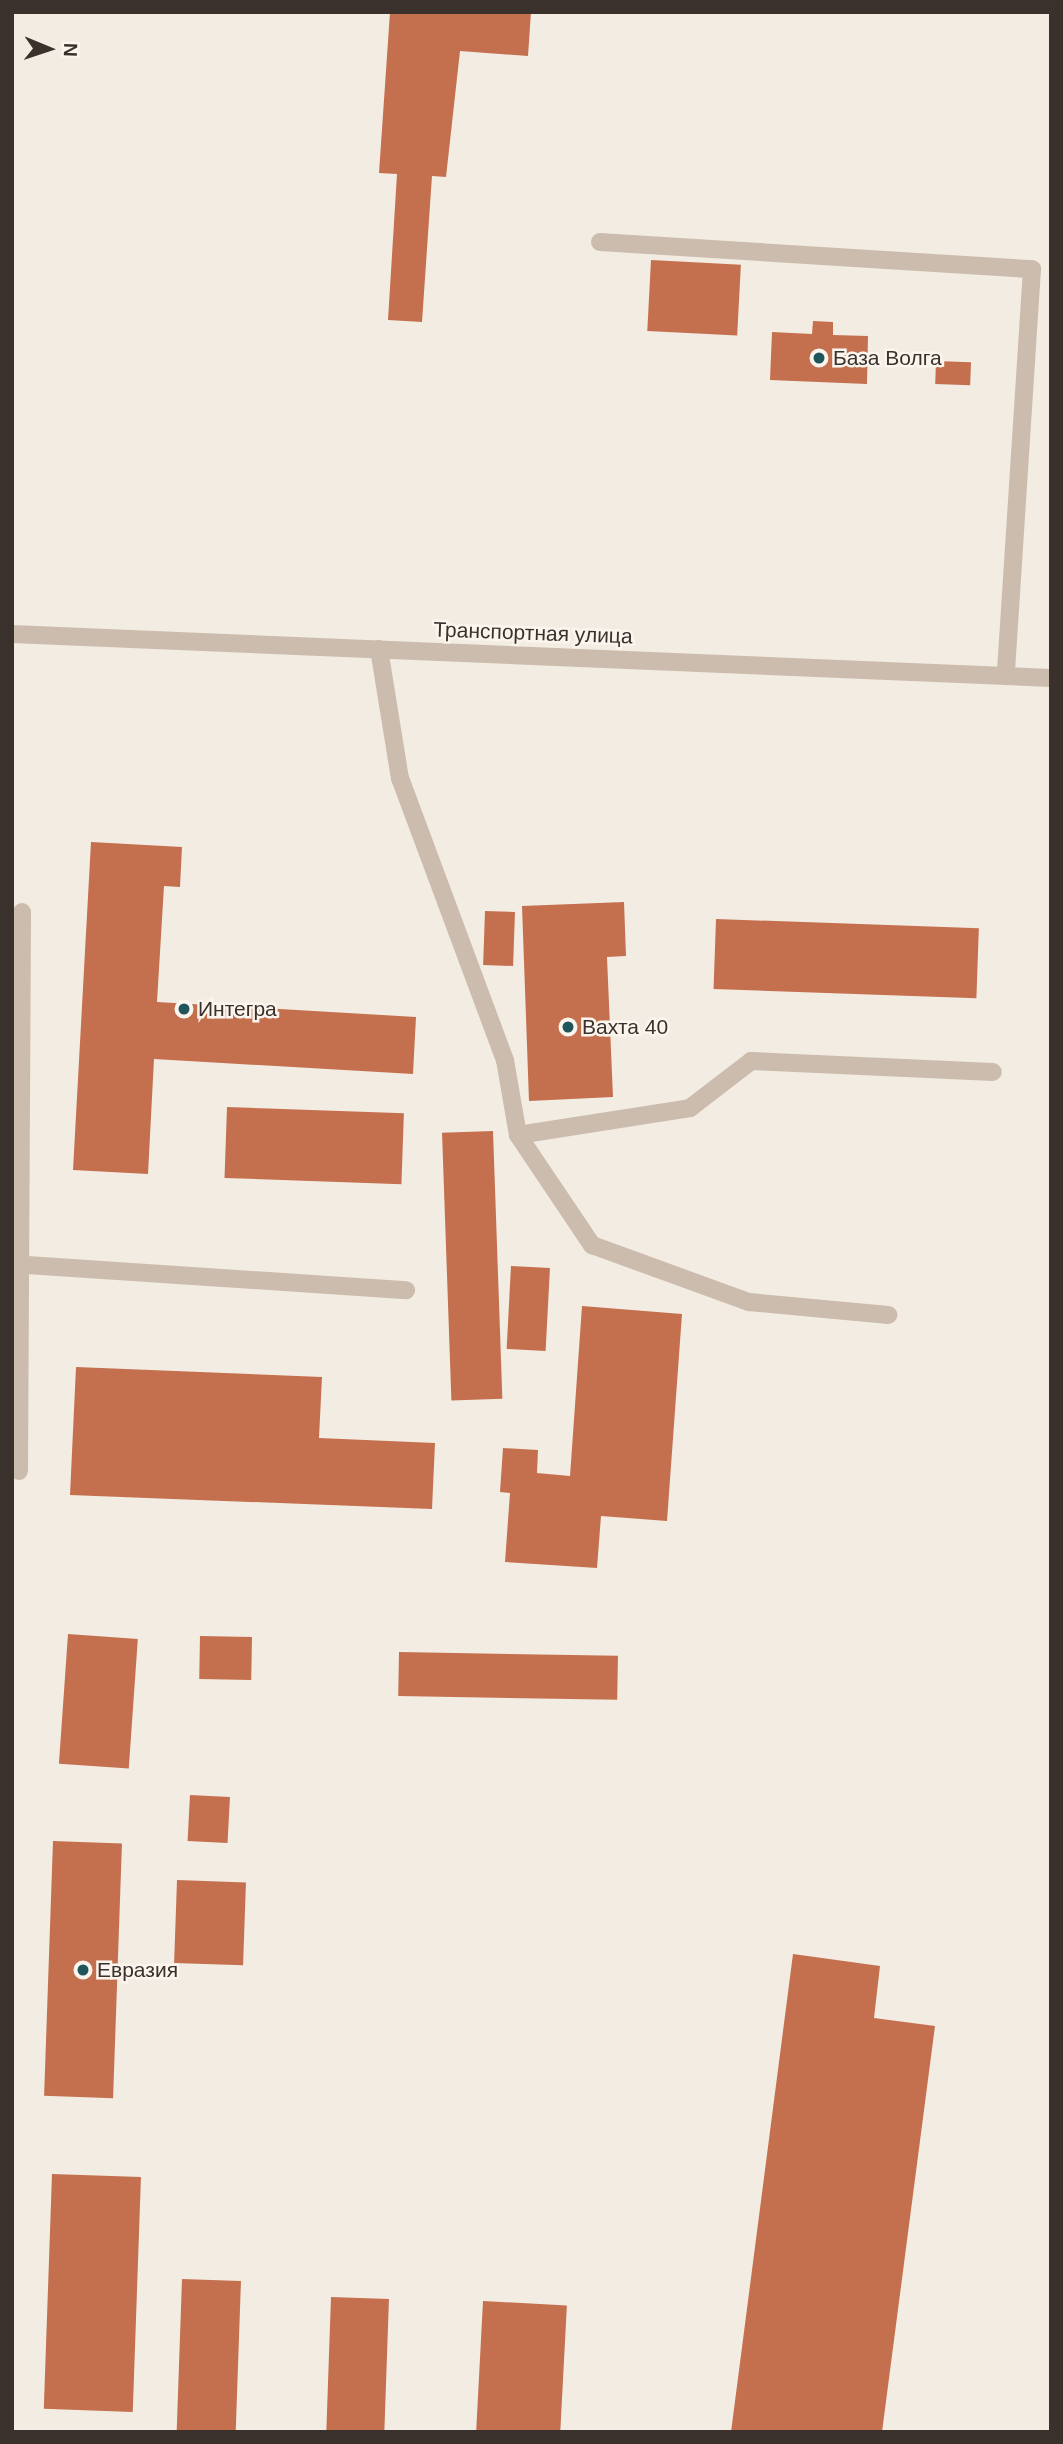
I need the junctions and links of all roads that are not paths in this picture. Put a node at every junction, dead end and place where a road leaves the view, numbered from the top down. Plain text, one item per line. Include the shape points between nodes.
1 (600, 242) dead end
2 (12, 634) edge
3 (379, 649) junction
4 (1006, 676) junction
5 (1051, 678) edge
6 (22, 912) dead end
7 (993, 1072) dead end
8 (518, 1135) junction
9 (15, 1263) edge
10 (406, 1290) dead end
11 (888, 1315) dead end
12 (19, 1471) dead end

1 - 4 street via 1032,269
2 - 3 street, Транспортная улица
3 - 4 street, Транспортная улица
3 - 8 street via 400,778 505,1060
4 - 5 street, Транспортная улица
6 - 9 street
7 - 8 street via 751,1061 690,1108
8 - 11 street via 592,1245 749,1302
9 - 10 street
9 - 12 street

